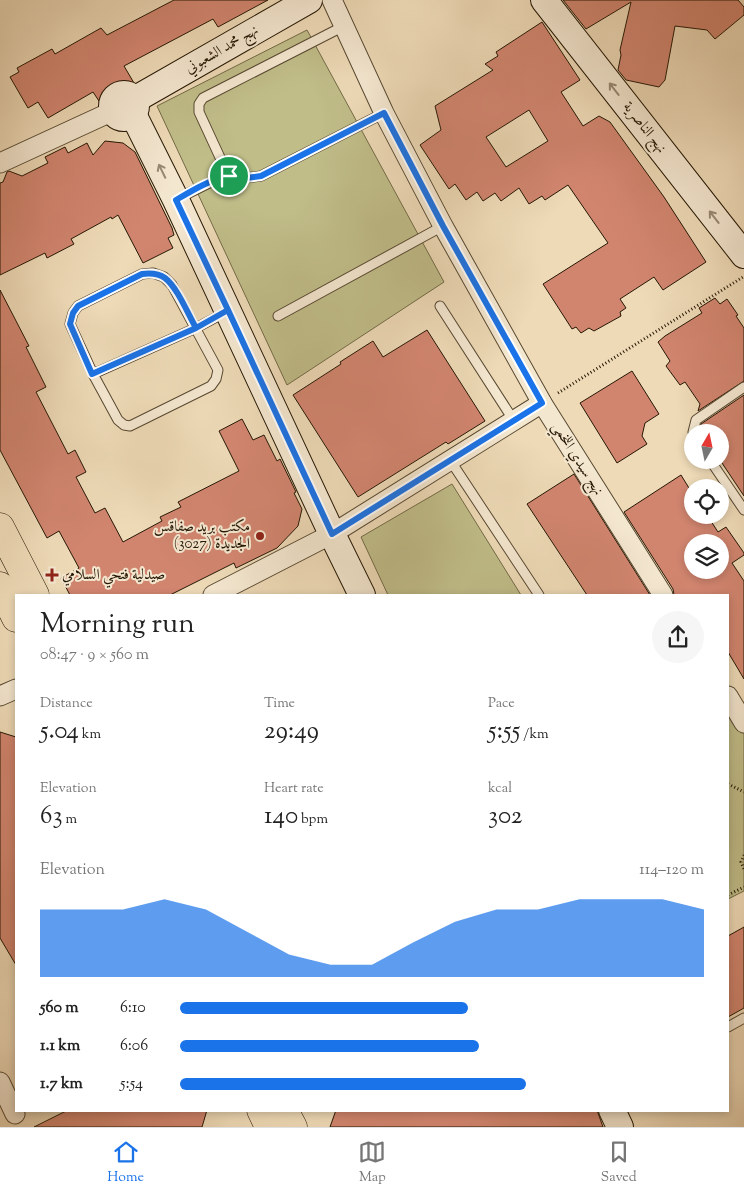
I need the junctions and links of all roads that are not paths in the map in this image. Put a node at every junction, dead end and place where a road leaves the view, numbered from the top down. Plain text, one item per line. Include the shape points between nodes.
1 (309, 0) edge
2 (332, 0) edge
3 (544, 0) edge
4 (345, 26) junction
5 (127, 108) junction
6 (384, 113) junction
7 (0, 164) edge
8 (229, 176) junction
9 (176, 200) junction
10 (443, 226) junction
11 (744, 255) edge
12 (440, 306) dead end
13 (228, 310) junction
14 (278, 316) dead end
15 (196, 328) junction
16 (92, 374) junction
17 (744, 388) edge
18 (542, 403) junction
19 (514, 421) junction
20 (695, 424) edge
21 (450, 460) junction
22 (716, 469) edge
23 (744, 510) edge
24 (0, 527) edge
25 (332, 534) junction
26 (0, 586) edge
27 (34, 594) edge
28 (215, 594) edge
29 (362, 594) edge
30 (538, 594) edge
31 (662, 594) edge
32 (15, 616) edge
33 (15, 689) edge
34 (0, 696) edge
35 (729, 698) edge
36 (744, 723) edge
37 (744, 1018) edge
38 (729, 1026) edge
39 (0, 1082) edge
40 (613, 1112) edge
41 (15, 1114) dead end
42 (266, 1119) edge
43 (293, 1127) edge
44 (620, 1127) edge

1 - 5 street, نهج محمد الشعبوني
2 - 4 street, نهج سيدي اللخمي
11 -> 3 street, نهج الناصرية
4 - 6 street, نهج سيدي اللخمي
4 - 8 lane via 203,98 199,112
5 - 7 street, نهج محمد الشعبوني
9 -> 5 street
6 - 8 lane via 261,176
6 - 10 street, نهج سيدي اللخمي
8 - 9 lane via 203,184
9 - 13 street
10 - 14 lane
10 - 18 street, نهج سيدي اللخمي
12 - 19 lane
13 - 15 lane
13 - 25 street
15 - 16 lane
15 - 16 lane via 218,370 216,379 211,386 130,426 118,420
15 - 16 lane via 172,285 164,277 142,274 78,306 73,313 70,324
17 - 20 lane via 696,420
18 - 19 street
18 - 31 street, نهج سيدي اللخمي
19 - 21 street
21 - 25 street
21 - 30 lane
22 - 23 lane
24 - 27 main road
25 - 28 street
25 - 29 street
26 - 32 main road
33 - 34 street
35 - 36 street
37 - 38 lane
39 - 41 street
40 - 44 street
42 - 43 main road

